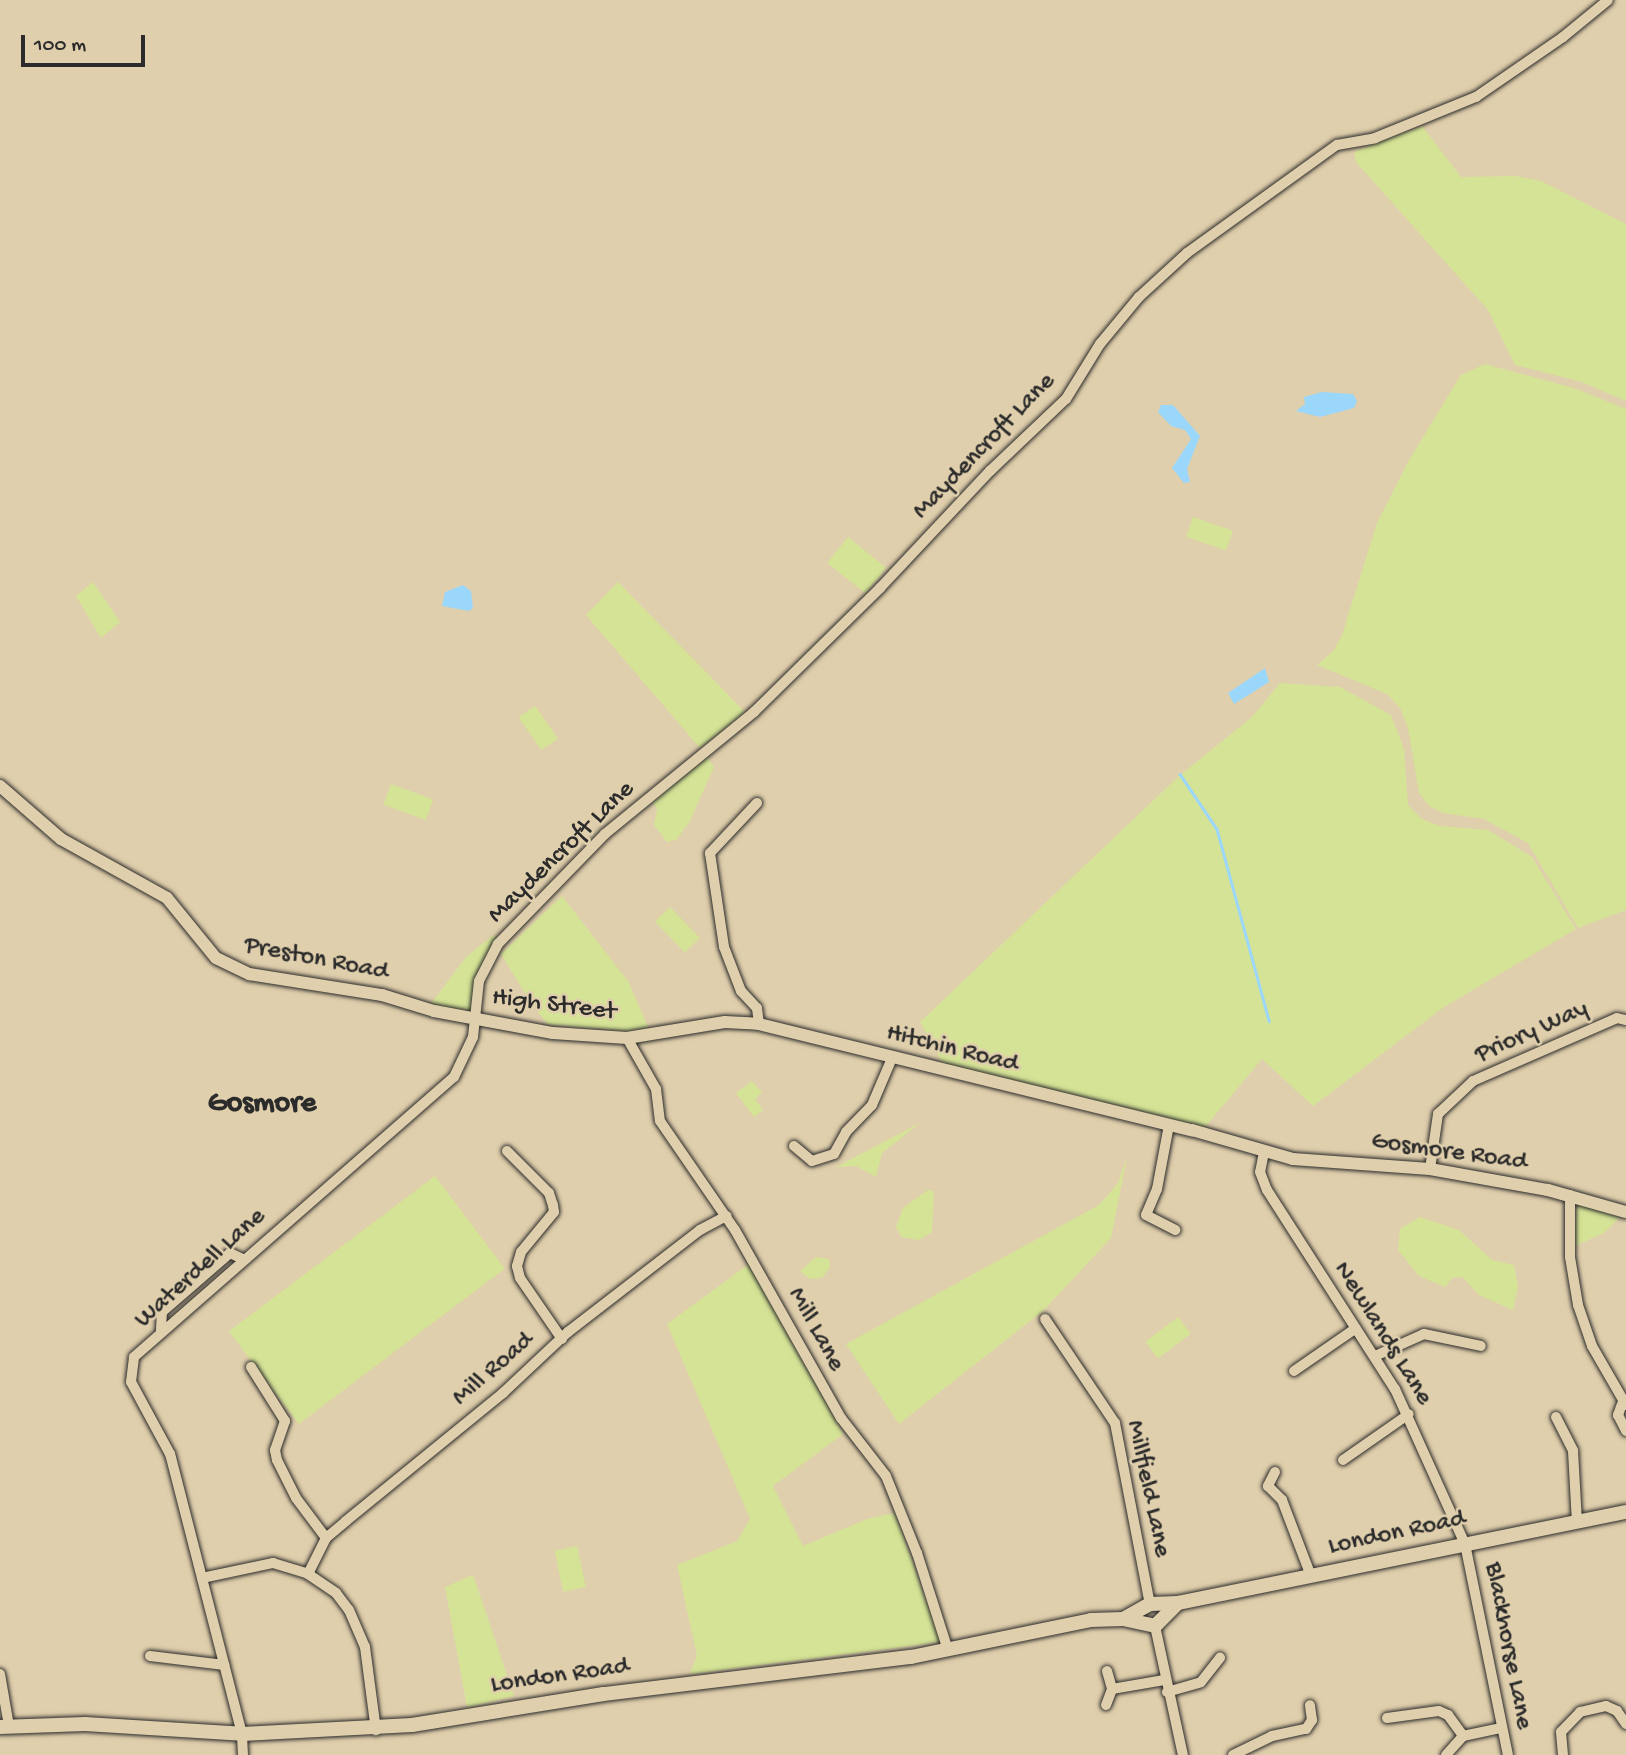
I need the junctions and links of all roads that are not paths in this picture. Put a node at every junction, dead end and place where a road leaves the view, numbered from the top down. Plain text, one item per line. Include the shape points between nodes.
1 (1608, 0) edge
2 (0, 786) edge
3 (757, 803) dead end
4 (476, 1020) junction
5 (1626, 1020) edge
6 (760, 1024) junction
7 (627, 1038) junction
8 (892, 1058) junction
9 (1169, 1125) junction
10 (794, 1146) dead end
11 (507, 1150) dead end
12 (1264, 1152) junction
13 (1430, 1169) junction
14 (1570, 1195) junction
15 (1626, 1212) edge
16 (726, 1216) junction
17 (1175, 1230) dead end
18 (1045, 1319) dead end
19 (1356, 1328) junction
20 (562, 1339) junction
21 (1481, 1346) dead end
22 (1375, 1356) junction
23 (251, 1367) dead end
24 (1294, 1371) dead end
25 (1624, 1404) edge
26 (1409, 1414) junction
27 (1556, 1417) dead end
28 (1626, 1431) edge
29 (1343, 1460) dead end
30 (1275, 1472) dead end
31 (1626, 1512) edge
32 (1577, 1522) junction
33 (327, 1538) junction
34 (1465, 1544) junction
35 (308, 1574) junction
36 (1311, 1576) junction
37 (202, 1578) junction
38 (1152, 1614) junction
39 (948, 1650) junction
40 (150, 1656) dead end
41 (1220, 1658) dead end
42 (224, 1665) junction
43 (1107, 1671) dead end
44 (0, 1674) edge
45 (1164, 1680) junction
46 (1112, 1689) junction
47 (1167, 1692) junction
48 (1106, 1705) dead end
49 (1310, 1705) dead end
50 (1387, 1718) dead end
51 (1626, 1724) edge
52 (4, 1726) edge
53 (1500, 1728) junction
54 (376, 1730) junction
55 (242, 1734) junction
56 (1463, 1735) junction
57 (243, 1755) edge
58 (1183, 1755) edge
59 (1233, 1755) edge
60 (1446, 1755) edge
61 (1508, 1755) edge
62 (1563, 1755) edge

1 - 4 street, Maydencroft Lane via 1476,97 1375,138 1338,145 1187,253 1139,297 1100,344 1066,399 990,471 880,588 754,712 605,834 498,944 479,981
2 - 4 street, Preston Road via 61,839 167,898 216,958 230,968 382,995
3 - 6 street via 710,853 723,947 741,990 757,1008
4 - 7 street, High Street
4 - 37 street, Waterdell Lane via 467,1056 449,1083 243,1259 230,1253 163,1312 161,1330 134,1357 131,1382 170,1454
5 - 13 street, Priory Way via 1616,1018 1473,1081 1438,1114
6 - 7 street, Hitchin Road via 725,1022
6 - 8 street, Hitchin Road
7 - 16 street, Mill Lane via 656,1089 660,1121
8 - 9 street, Hitchin Road
8 - 10 street via 872,1105 846,1132 834,1154 812,1161
9 - 12 street, Hitchin Road
9 - 17 street via 1157,1189 1146,1214
11 - 20 street via 549,1194 553,1205 546,1224 521,1252 517,1266 520,1278
12 - 13 street, Gosmore Road via 1305,1162
12 - 19 street, Newlands Lane via 1261,1172 1267,1190
13 - 14 street, Gosmore Road
14 - 15 street, Gosmore Road
14 - 25 street via 1570,1257 1578,1305
16 - 20 street, Mill Road via 700,1230
16 - 39 street, Mill Lane via 841,1418 887,1476 918,1553
18 - 38 street, Millfield Lane via 1115,1423
19 - 22 street, Newlands Lane
19 - 24 street
20 - 33 street, Mill Road
21 - 22 street via 1424,1334
22 - 26 street, Newlands Lane
23 - 33 street via 285,1421 275,1450 277,1460 296,1498
25 - 28 street via 1618,1415
26 - 29 street
26 - 34 street, Newlands Lane
27 - 32 street via 1573,1451
30 - 36 street via 1268,1486 1282,1500
31 - 32 main road, London Road
32 - 34 main road, London Road
33 - 35 street, Mill Road
34 - 36 main road, London Road
34 - 53 street, Blackhorse Lane
35 - 37 street via 262,1562
35 - 54 street via 336,1593 359,1631 371,1670
36 - 38 main road, London Road via 1178,1603
37 - 42 street, Waterdell Lane
38 - 39 main road, London Road via 1091,1620
38 - 45 street, Millfield Lane
39 - 54 main road, London Road
40 - 42 street
41 - 47 street via 1201,1682
42 - 55 street, Waterdell Lane
43 - 46 street
44 - 52 street
45 - 46 street
45 - 47 street, Millfield Lane
46 - 48 street
47 - 58 street, Millfield Lane
49 - 59 street via 1312,1720 1306,1729 1272,1737
50 - 56 street via 1439,1711 1448,1715
51 - 62 street via 1617,1711 1606,1706 1580,1712 1561,1732
52 - 55 main road, London Road via 85,1724
53 - 56 street
53 - 61 street, Blackhorse Lane
54 - 55 main road, London Road
55 - 57 street, Waterdell Lane
56 - 60 street

